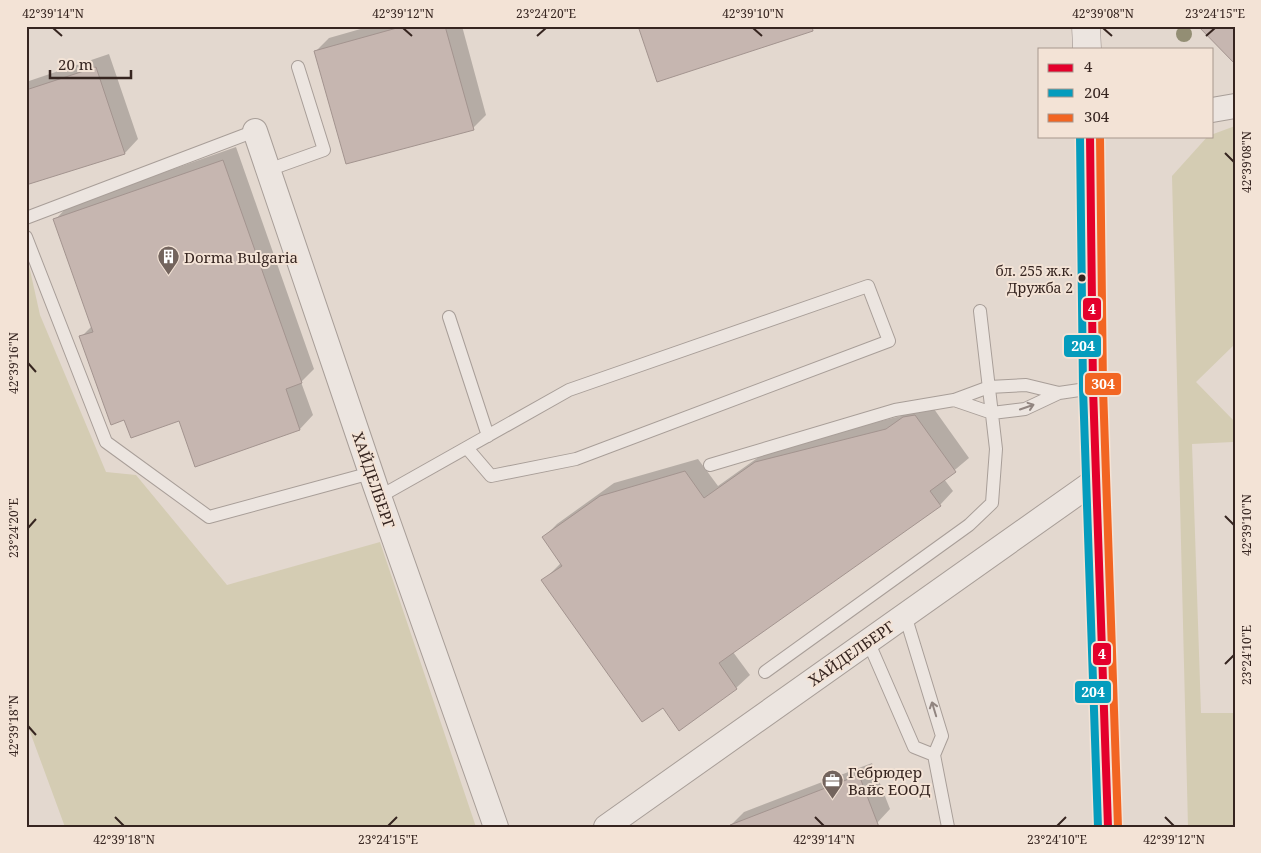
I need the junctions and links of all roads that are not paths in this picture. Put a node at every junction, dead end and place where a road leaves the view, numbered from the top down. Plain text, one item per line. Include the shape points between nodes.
1 (1086, 26) edge
2 (1087, 48) edge
3 (298, 66) dead end
4 (1235, 106) edge
5 (1214, 110) edge
6 (255, 132) joint
7 (1090, 138) edge
8 (268, 170) junction
9 (26, 218) edge
10 (26, 237) edge
11 (980, 311) dead end
12 (449, 317) dead end
13 (989, 387) junction
14 (1093, 388) junction
15 (1059, 393) junction
16 (954, 400) junction
17 (992, 414) junction
18 (488, 436) junction
19 (467, 448) junction
20 (710, 465) dead end
21 (371, 473) junction
22 (1096, 480) junction
23 (379, 497) junction
24 (905, 615) junction
25 (868, 641) junction
26 (765, 672) dead end
27 (934, 755) junction
28 (496, 827) edge
29 (606, 827) edge
30 (948, 827) edge
31 (1108, 827) edge

1 - 2 main road
3 - 8 lane via 324,150
4 - 5 street
6 - 8 street, ХАЙДЕЛБЕРГ
6 - 9 lane
7 - 14 main road
8 - 21 street, ХАЙДЕЛБЕРГ
10 - 21 lane via 106,442 209,517
11 - 13 lane
12 - 18 lane
13 - 15 lane via 1026,384
13 - 16 lane
13 - 17 lane
14 - 15 lane
14 - 22 main road
17 -> 15 lane via 1025,409
16 - 17 lane
16 - 20 lane via 895,410
17 - 26 lane via 996,448 992,502 969,525
18 - 19 lane
18 - 19 lane via 569,390 868,286 889,341 576,459 491,476
19 - 23 lane
21 - 23 street, ХАЙДЕЛБЕРГ
22 - 24 street, ХАЙДЕЛБЕРГ
22 - 31 main road
23 - 28 street, ХАЙДЕЛБЕРГ
24 - 25 street, ХАЙДЕЛБЕРГ
27 -> 24 lane via 942,736
25 - 27 lane via 914,747
25 - 29 street, ХАЙДЕЛБЕРГ
27 - 30 lane

